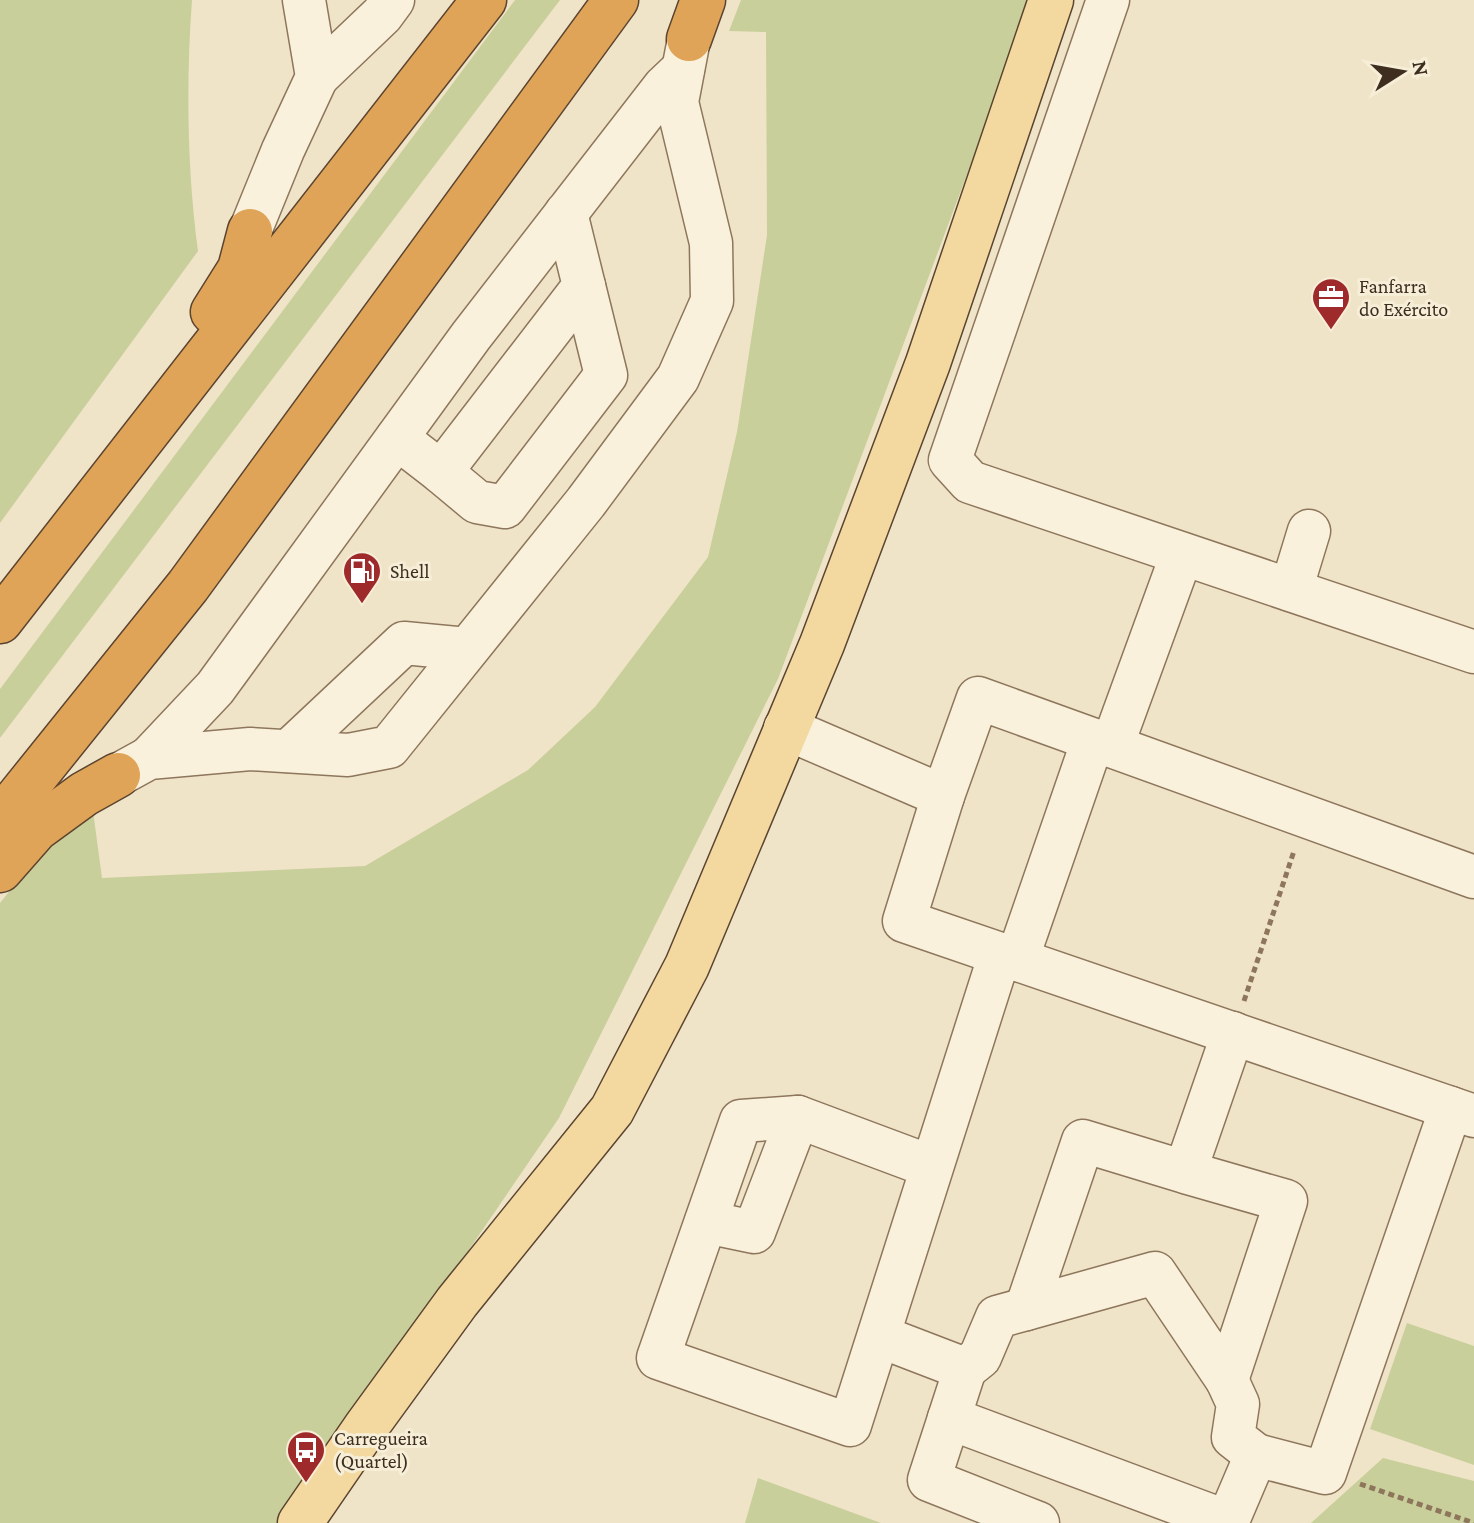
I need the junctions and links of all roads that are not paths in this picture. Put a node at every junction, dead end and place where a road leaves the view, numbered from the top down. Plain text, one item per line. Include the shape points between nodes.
1 (304, 0) edge
2 (393, 0) edge
3 (484, 0) edge
4 (616, 0) edge
5 (1051, 0) edge
6 (1108, 0) edge
7 (692, 36) edge
8 (317, 77) junction
9 (566, 213) junction
10 (250, 231) joint
11 (584, 286) junction
12 (397, 438) junction
13 (441, 472) junction
14 (1309, 531) dead end
15 (1182, 554) junction
16 (1291, 590) junction
17 (11, 606) edge
18 (467, 649) junction
19 (1474, 652) edge
20 (785, 728) junction
21 (1102, 743) junction
22 (289, 751) junction
23 (134, 766) junction
24 (943, 796) junction
25 (0, 820) edge
26 (0, 870) edge
27 (1474, 877) edge
28 (1008, 957) junction
29 (1233, 1033) junction
30 (1463, 1112) edge
31 (932, 1167) junction
32 (1185, 1172) junction
33 (1026, 1309) junction
34 (879, 1336) junction
35 (965, 1369) junction
36 (1227, 1380) junction
37 (949, 1418) junction
38 (1256, 1455) junction
39 (1228, 1522) edge
40 (300, 1523) edge
41 (1038, 1523) edge

1 - 8 lane
2 - 8 lane
3 - 17 highway
4 - 25 highway via 188,586
5 - 20 main road via 928,363
6 - 15 lane via 950,460 970,482
7 - 9 lane via 664,87
7 - 18 lane via 677,102 711,243 712,301 678,378
8 - 10 lane
9 - 11 lane
9 - 12 lane
10 - 17 highway via 240,269 206,323 117,444
11 - 13 lane
11 - 13 lane via 606,375 505,507 477,502
12 - 13 lane
12 - 23 lane via 215,688
14 - 16 lane
15 - 16 lane
15 - 21 lane
16 - 19 lane
18 - 22 lane via 404,643
18 - 22 lane via 389,747 348,755
20 - 24 lane
20 - 40 main road via 687,966 612,1110 457,1302
21 - 24 lane via 978,698
21 - 27 lane
21 - 28 lane
22 - 23 lane via 250,749
23 - 26 highway via 36,829
24 - 28 lane via 904,921
28 - 29 lane
28 - 31 lane
29 - 30 lane
29 - 32 lane
30 - 38 lane via 1325,1473
31 - 34 lane
31 - 34 lane via 798,1117 741,1121 658,1358 850,1425
32 - 33 lane via 1083,1141
32 - 36 lane via 1286,1201
33 - 35 lane via 997,1317 980,1357
33 - 36 lane via 1155,1273
34 - 35 lane
35 - 37 lane
36 - 38 lane via 1238,1404 1233,1437
37 - 39 lane
37 - 41 lane via 929,1480
38 - 39 lane

